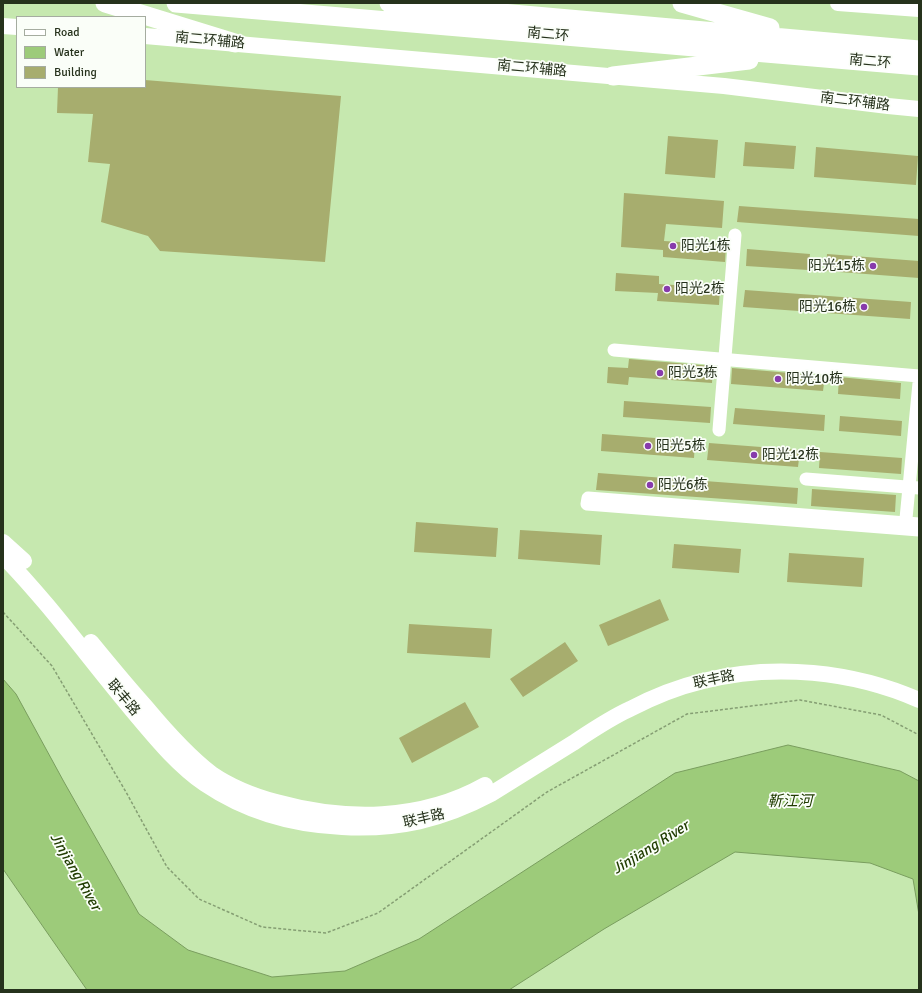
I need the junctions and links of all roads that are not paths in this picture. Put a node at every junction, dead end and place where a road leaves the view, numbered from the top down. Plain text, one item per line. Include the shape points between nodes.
1 (105, 3) edge
2 (176, 3) edge
3 (389, 3) edge
4 (682, 3) edge
5 (839, 3) edge
6 (919, 9) edge
7 (3, 26) edge
8 (16, 27) edge
9 (146, 36) edge
10 (811, 40) junction
11 (235, 43) junction
12 (919, 50) edge
13 (790, 55) junction
14 (919, 66) edge
15 (613, 76) junction
16 (919, 109) edge
17 (735, 235) dead end
18 (614, 350) dead end
19 (724, 359) junction
20 (919, 376) edge
21 (919, 383) edge
22 (718, 430) dead end
23 (806, 479) dead end
24 (914, 488) edge
25 (919, 524) edge
26 (906, 526) junction
27 (919, 530) edge
28 (3, 542) edge
29 (3, 556) edge
30 (919, 689) edge
31 (919, 700) edge

1 - 11 highway
2 - 13 highway, 南二环
3 - 10 highway, 南二环
4 - 10 highway
5 - 6 main road
7 - 8 main road
9 - 11 main road, 南二环辅路
10 - 12 highway, 南二环
11 - 15 main road, 南二环辅路
13 - 14 highway, 南二环
13 - 15 highway
15 - 16 main road, 南二环辅路
17 - 19 street
18 - 19 street
19 - 20 street
19 - 22 street
21 - 24 street
23 - 24 street
24 - 26 street
25 - 26 street
26 - 26 street via 588,498 587,504
26 - 27 street
28 - 30 main road, 联丰路 via 24,562 163,728 196,761 214,775 250,793 295,807 326,812 362,815 401,813 452,801 495,780 630,698 680,676 725,666 793,662 822,664 896,679
29 - 31 main road, 联丰路 via 36,591 157,739 188,770 233,800 264,814 322,827 373,828 444,816 491,794 628,709 665,693 704,681 749,673 827,674 879,685

